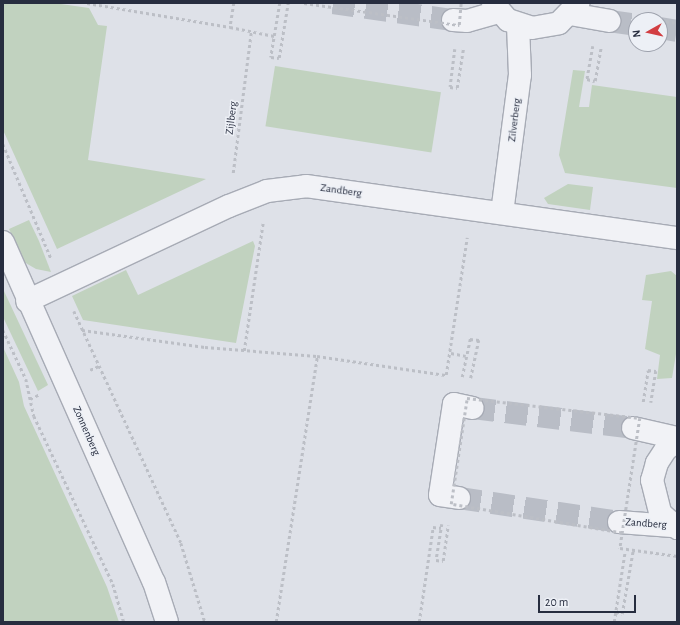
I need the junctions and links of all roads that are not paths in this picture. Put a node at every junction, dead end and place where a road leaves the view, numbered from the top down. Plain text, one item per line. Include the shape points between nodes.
1 (496, 8) edge
2 (574, 9) edge
3 (609, 20) tunnel mouth
4 (459, 24) tunnel mouth
5 (518, 26) junction
6 (502, 213) junction
7 (677, 238) edge
8 (3, 242) edge
9 (27, 301) junction
10 (467, 400) tunnel mouth
11 (640, 426) tunnel mouth
12 (677, 438) edge
13 (677, 442) edge
14 (452, 502) tunnel mouth
15 (624, 526) tunnel mouth
16 (675, 527) edge
17 (167, 622) edge

1 - 4 street
1 - 5 street
2 - 3 street
2 - 5 street via 546,27
5 - 6 street, Zilverberg via 520,75
6 - 7 street, Zandberg
6 - 9 street, Zandberg via 306,186 267,191 229,206
8 - 9 street, Zonnenberg
9 - 17 street, Zonnenberg via 154,582
10 - 14 street via 454,404 440,495
11 - 12 street
13 - 16 street, Zandberg via 666,449 657,463 652,480 660,513
15 - 16 street, Zandberg

